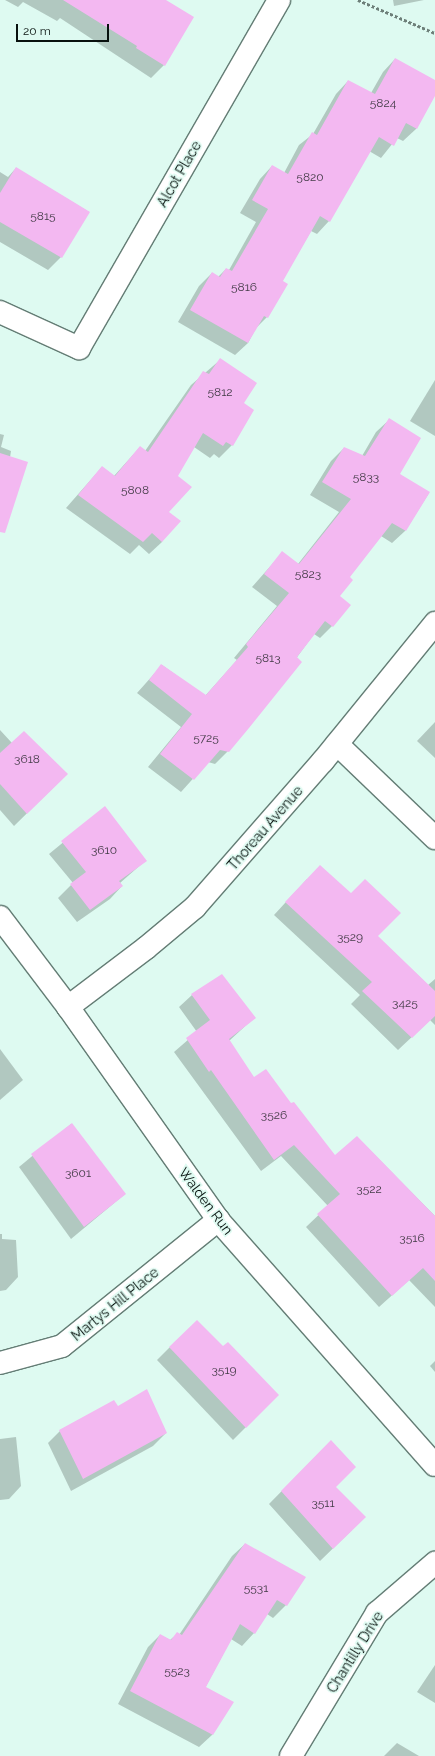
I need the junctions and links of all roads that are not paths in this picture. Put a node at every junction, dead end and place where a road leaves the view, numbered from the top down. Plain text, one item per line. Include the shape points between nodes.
1 (279, 0) edge
2 (0, 312) edge
3 (435, 623) edge
4 (337, 744) junction
5 (435, 838) edge
6 (0, 917) edge
7 (68, 1007) junction
8 (218, 1220) junction
9 (0, 1364) edge
10 (435, 1465) edge
11 (435, 1563) edge
12 (291, 1756) edge

1 - 2 street, Alcot Place via 79,348
3 - 4 street, Thoreau Avenue
4 - 5 street
4 - 7 street, Thoreau Avenue via 195,907
6 - 7 street, Walden Run
7 - 8 street, Walden Run
8 - 9 street, Martys Hill Place via 62,1346
8 - 10 street, Walden Run
11 - 12 street, Chantilly Drive via 377,1613

